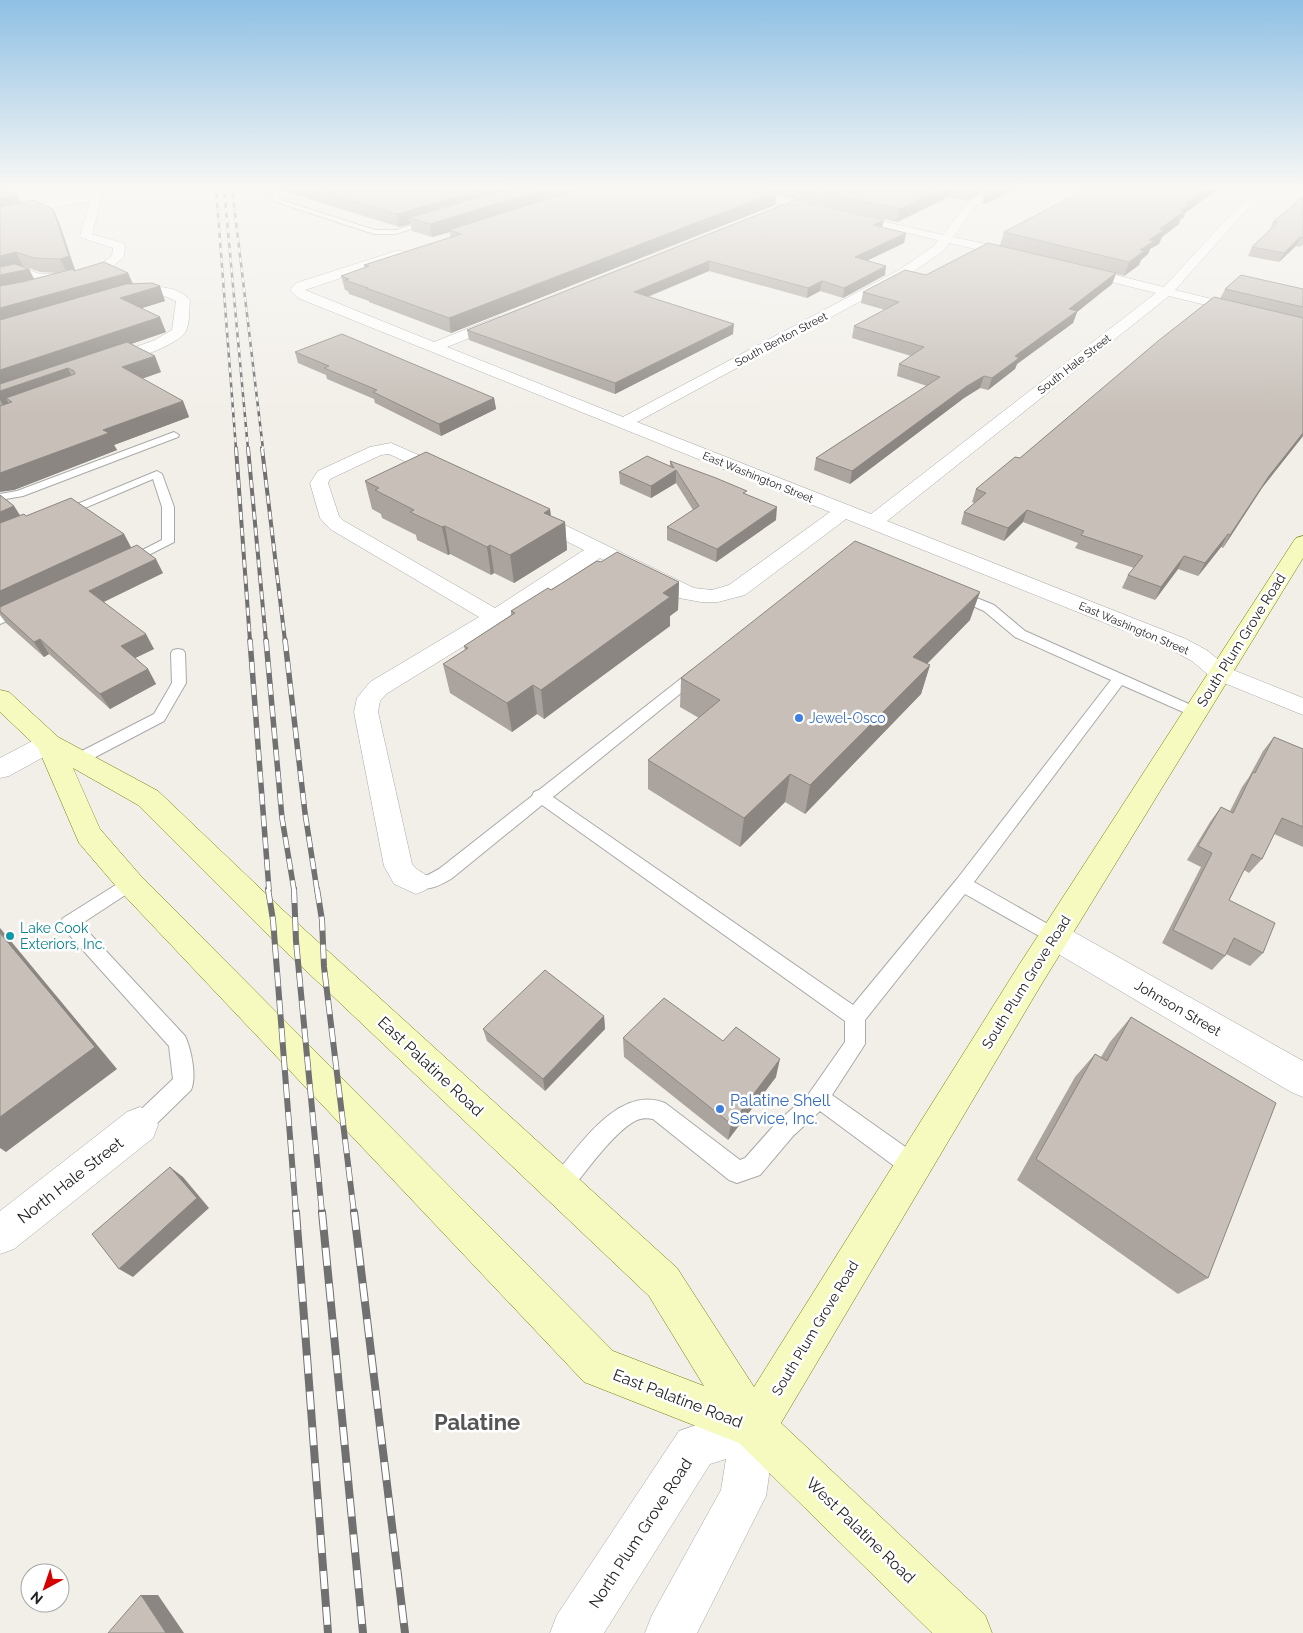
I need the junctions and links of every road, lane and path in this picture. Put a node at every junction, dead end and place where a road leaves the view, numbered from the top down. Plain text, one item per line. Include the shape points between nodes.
1 (108, 264) edge
2 (368, 264) edge
3 (918, 264) edge
4 (1191, 264) edge
5 (1072, 268) edge
6 (78, 277) junction
7 (0, 278) edge
8 (34, 290) edge
9 (1167, 291) junction
10 (113, 298) edge
11 (515, 315) edge
12 (1303, 325) edge
13 (434, 347) junction
14 (90, 367) edge
15 (623, 423) junction
16 (174, 435) dead end
17 (467, 484) edge
18 (0, 497) edge
19 (520, 510) edge
20 (843, 512) junction
21 (52, 518) edge
22 (872, 523) junction
23 (1303, 542) edge
24 (599, 549) junction
25 (114, 568) edge
26 (943, 589) edge
27 (35, 604) edge
28 (495, 617) junction
29 (0, 620) edge
30 (178, 653) dead end
31 (709, 664) edge
32 (1220, 673) junction
33 (1119, 679) junction
34 (0, 698) edge
35 (1303, 707) edge
36 (1195, 712) junction
37 (64, 751) junction
38 (0, 769) edge
39 (540, 796) junction
40 (416, 882) joint
41 (130, 883) junction
42 (963, 884) junction
43 (1054, 936) junction
44 (855, 1018) junction
45 (1303, 1080) edge
46 (818, 1097) junction
47 (140, 1125) joint
48 (913, 1166) junction
49 (560, 1186) junction
50 (0, 1235) edge
51 (754, 1427) junction
52 (575, 1633) edge
53 (670, 1633) edge
54 (967, 1633) edge

1 - 6 street
2 - 13 street, East Washington Street via 297,290 304,296
3 - 15 street, South Benton Street
4 - 9 street, South Hale Street
5 - 9 street
6 - 7 street via 38,278 24,272
6 - 8 street
9 - 12 street
9 - 22 street, South Hale Street
10 - 14 street via 145,291 175,294 183,300 178,332 162,343
11 - 13 street
13 - 15 street, East Washington Street
15 - 20 street, East Washington Street
16 - 18 lane via 19,494
17 - 28 street via 391,448 376,451 324,475 319,483 330,518 337,524
19 - 24 street
20 - 22 street, East Washington Street
20 - 24 street via 736,590 720,597 687,593
21 - 25 lane via 157,474 168,507 168,542
22 - 32 street, East Washington Street via 1178,644 1200,656
23 - 32 main road, South Plum Grove Road
24 - 28 street
26 - 33 lane via 989,608 1020,634
27 - 29 lane
28 - 40 street via 378,688 366,703 398,866 404,876
30 - 37 lane via 179,683 159,717
31 - 39 lane
32 - 35 street, East Washington Street
32 - 36 main road, South Plum Grove Road
33 - 36 lane
33 - 42 lane
34 - 37 main road, East Palatine Road
36 - 43 main road, South Plum Grove Road
37 - 38 street
37 - 41 main road, East Palatine Road via 89,835
37 - 49 main road, East Palatine Road via 148,798 273,920
39 - 40 lane via 445,874 430,882
39 - 44 lane
41 - 47 lane via 69,923 178,1042 184,1083
41 - 51 main road, East Palatine Road via 598,1367
42 - 43 lane
42 - 44 lane
43 - 45 street, Johnson Street
43 - 48 main road, South Plum Grove Road
44 - 46 lane via 855,1044
46 - 48 lane
46 - 49 lane via 752,1167 737,1172 658,1110 635,1110 618,1120
47 - 50 street, North Hale Street
48 - 51 main road, South Plum Grove Road
49 - 51 main road, East Palatine Road via 663,1282
51 - 52 street, North Plum Grove Road via 696,1447
51 - 53 street via 743,1496
51 - 54 main road, West Palatine Road

